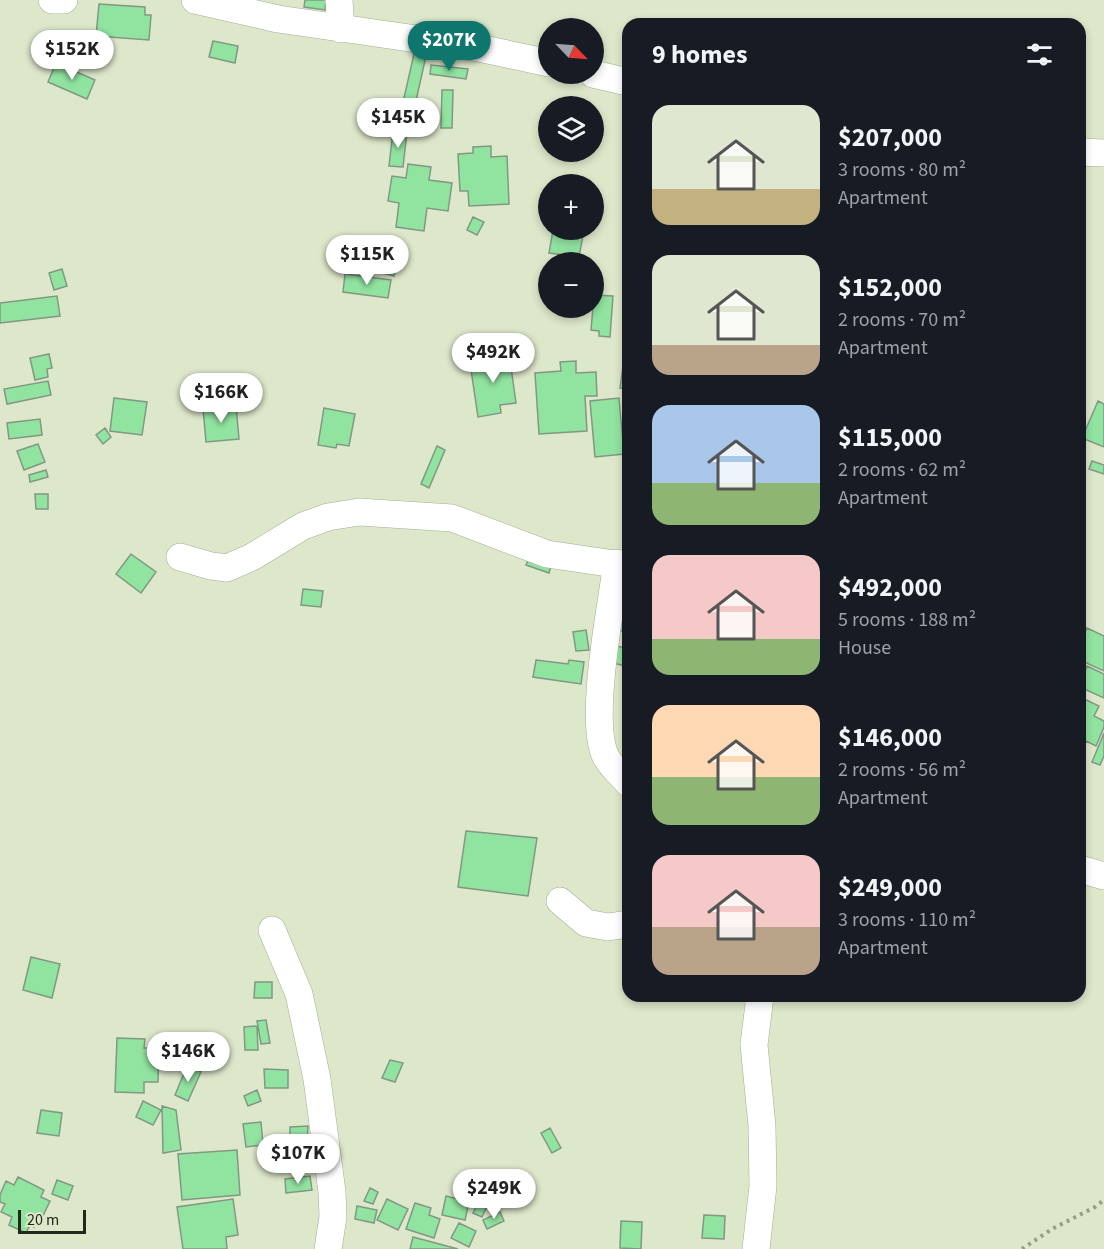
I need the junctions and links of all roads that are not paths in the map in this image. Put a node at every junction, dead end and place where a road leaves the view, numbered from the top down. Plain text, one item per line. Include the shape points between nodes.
1 (52, 0) edge
2 (64, 0) edge
3 (195, 0) edge
4 (339, 0) edge
5 (341, 29) junction
6 (538, 61) edge
7 (604, 77) edge
8 (622, 81) edge
9 (1086, 152) edge
10 (1104, 153) edge
11 (180, 557) dead end
12 (622, 564) edge
13 (622, 569) edge
14 (622, 776) edge
15 (1086, 871) edge
16 (1104, 876) edge
17 (560, 901) dead end
18 (622, 925) edge
19 (272, 930) dead end
20 (755, 1002) edge
21 (328, 1249) edge
22 (756, 1249) edge

1 - 2 street
3 - 5 street
4 - 5 street
5 - 6 street
7 - 8 street
9 - 10 street
11 - 12 street via 227,568 303,526 359,512 452,518 547,554
13 - 14 street via 600,685 600,742 606,758
15 - 16 street
17 - 18 street via 586,923
19 - 21 street via 299,994 317,1079 332,1192
20 - 22 street via 763,1186

